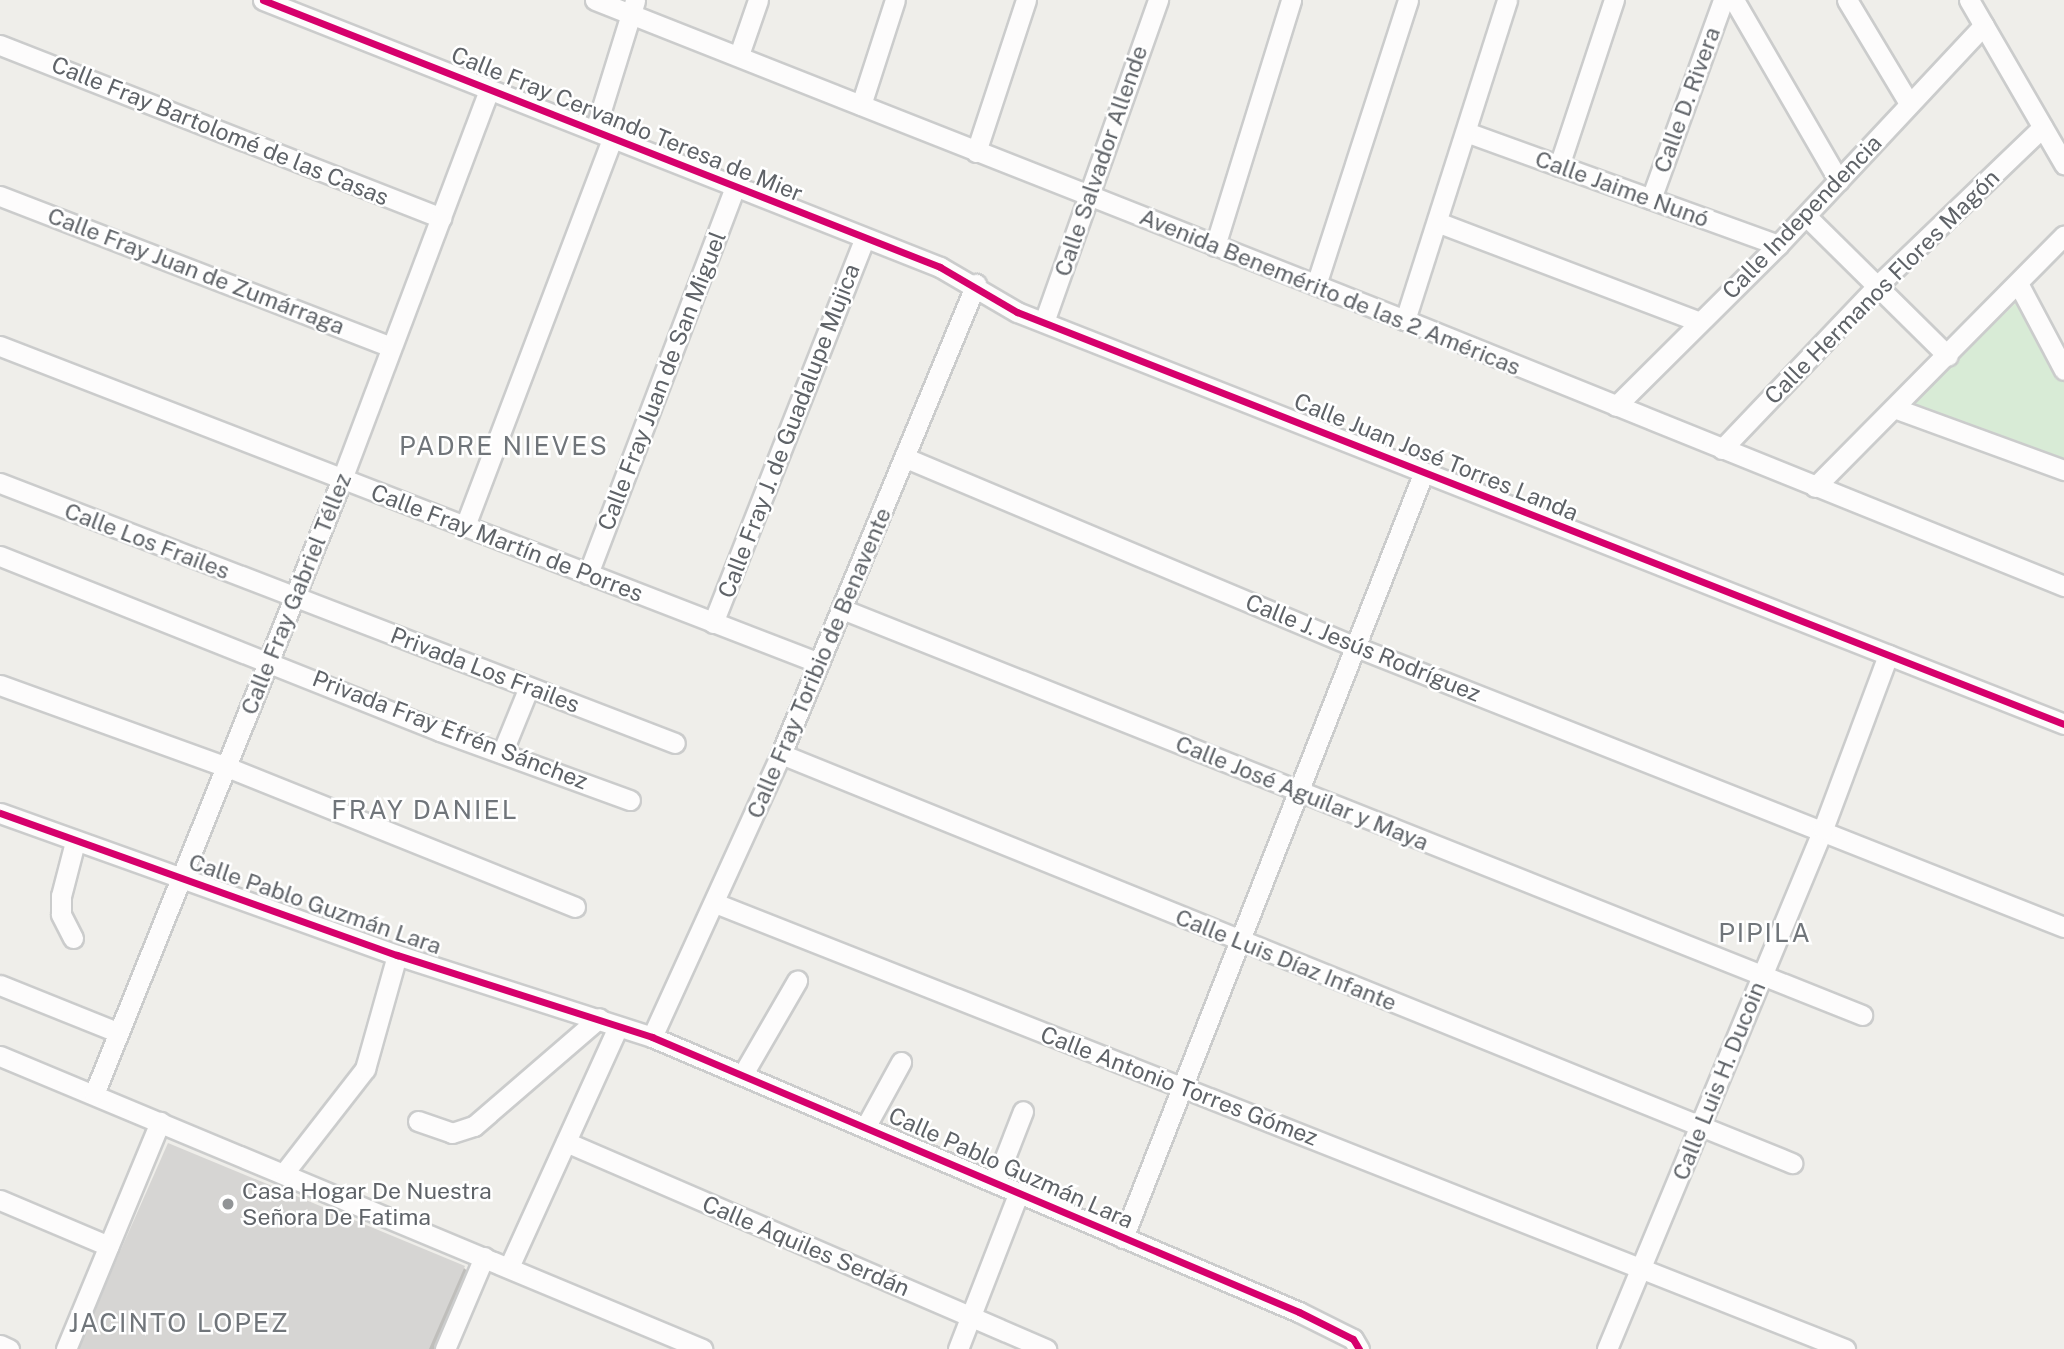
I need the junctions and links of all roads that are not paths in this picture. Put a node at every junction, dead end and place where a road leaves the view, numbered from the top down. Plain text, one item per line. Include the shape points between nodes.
1 (263, 0) edge
2 (595, 0) edge
3 (758, 0) edge
4 (895, 0) edge
5 (1026, 0) edge
6 (1157, 0) edge
7 (1291, 0) edge
8 (1408, 0) edge
9 (1507, 0) edge
10 (1614, 0) edge
11 (1723, 0) edge
12 (1734, 0) edge
13 (1847, 0) edge
14 (1969, 0) edge
15 (633, 6) edge
16 (1984, 25) junction
17 (0, 44) edge
18 (739, 55) junction
19 (489, 91) junction
20 (1909, 103) junction
21 (861, 105) junction
22 (2043, 127) junction
23 (1466, 132) junction
24 (604, 134) junction
25 (976, 152) junction
26 (2064, 164) edge
27 (1559, 166) junction
28 (1839, 181) junction
29 (735, 187) junction
30 (0, 196) edge
31 (1090, 197) junction
32 (1651, 199) junction
33 (1806, 216) junction
34 (440, 218) junction
35 (1437, 222) junction
36 (2064, 235) edge
37 (864, 239) junction
38 (1215, 246) junction
39 (1778, 246) junction
40 (976, 284) junction
41 (1316, 285) junction
42 (1878, 285) junction
43 (2019, 285) junction
44 (1405, 320) junction
45 (1044, 322) junction
46 (1700, 322) junction
47 (0, 346) edge
48 (391, 347) junction
49 (1948, 356) junction
50 (2064, 370) edge
51 (1616, 406) junction
52 (1897, 409) junction
53 (1721, 449) junction
54 (905, 458) junction
55 (2064, 470) edge
56 (1423, 474) junction
57 (342, 479) junction
58 (0, 483) edge
59 (1815, 487) junction
60 (465, 526) junction
61 (0, 556) edge
62 (588, 575) junction
63 (2064, 586) edge
64 (295, 596) junction
65 (842, 609) junction
66 (713, 623) junction
67 (1356, 647) junction
68 (1888, 655) junction
69 (270, 659) junction
70 (819, 663) junction
71 (0, 685) edge
72 (529, 687) junction
73 (2064, 724) edge
74 (675, 743) dead end
75 (502, 753) junction
76 (781, 754) junction
77 (227, 767) junction
78 (1296, 791) junction
79 (630, 800) dead end
80 (0, 813) edge
81 (1823, 829) junction
82 (75, 842) junction
83 (183, 877) junction
84 (715, 904) junction
85 (575, 907) dead end
86 (2064, 927) edge
87 (73, 938) dead end
88 (1239, 943) junction
89 (397, 956) junction
90 (1762, 976) junction
91 (797, 981) dead end
92 (0, 985) edge
93 (1862, 1015) dead end
94 (598, 1018) junction
95 (618, 1027) junction
96 (117, 1032) junction
97 (652, 1037) junction
98 (0, 1056) edge
99 (901, 1062) dead end
100 (743, 1074) junction
101 (1182, 1087) junction
102 (94, 1094) junction
103 (1023, 1111) dead end
104 (418, 1121) dead end
105 (160, 1122) junction
106 (1703, 1125) junction
107 (866, 1126) junction
108 (566, 1142) junction
109 (1792, 1163) dead end
110 (284, 1173) junction
111 (995, 1182) junction
112 (1018, 1194) junction
113 (0, 1200) edge
114 (1123, 1238) junction
115 (108, 1246) junction
116 (484, 1257) junction
117 (509, 1267) junction
118 (1643, 1267) junction
119 (970, 1318) junction
120 (1356, 1344) edge
121 (0, 1345) edge
122 (9, 1349) edge
123 (66, 1349) edge
124 (445, 1349) edge
125 (702, 1349) edge
126 (958, 1349) edge
127 (1046, 1349) edge
128 (1607, 1349) edge
129 (1845, 1349) edge

1 - 19 street, Calle Fray Cervando Teresa de Mier
2 - 15 street, Avenida Benemérito de las 2 Américas
3 - 18 street
4 - 21 street
5 - 25 street
6 - 31 street, Calle Salvador Allende
7 - 38 street
8 - 41 street
9 - 23 street
10 - 27 street
11 - 32 street, Calle D. Rivera
12 - 28 street
13 - 20 street
14 - 16 street
15 - 18 street, Avenida Benemérito de las 2 Américas
15 - 24 street
16 - 20 street, Calle Independencia
16 - 22 street
17 - 34 street, Calle Fray Bartolomé de las Casas
18 - 21 street, Avenida Benemérito de las 2 Américas
19 - 24 street, Calle Fray Cervando Teresa de Mier
19 - 34 street, Calle Fray Gabriel Téllez
20 - 28 street, Calle Independencia
21 - 25 street, Avenida Benemérito de las 2 Américas
22 - 26 street
22 - 42 street, Calle Hermanos Flores Magón
23 - 27 street, Calle Jaime Nunó
23 - 35 street
24 - 29 street, Calle Fray Cervando Teresa de Mier
24 - 60 street
25 - 31 street, Avenida Benemérito de las 2 Américas
27 - 32 street, Calle Jaime Nunó
28 - 33 street, Calle Independencia
29 - 37 street, Calle Fray Cervando Teresa de Mier
29 - 62 street, Calle Fray Juan de San Miguel
30 - 48 street, Calle Fray Juan de Zumárraga
31 - 38 street, Avenida Benemérito de las 2 Américas
31 - 45 street, Calle Salvador Allende
32 - 39 street, Calle Jaime Nunó
33 - 39 street, Calle Independencia
33 - 42 street
34 - 48 street, Calle Fray Gabriel Téllez
35 - 44 street
35 - 46 street
36 - 43 street
37 - 40 street, Calle Fray Cervando Teresa de Mier
37 - 66 street, Calle Fray J. de Guadalupe Mujica
38 - 41 street, Avenida Benemérito de las 2 Américas
39 - 46 street, Calle Independencia
40 - 45 street, Calle Juan José Torres Landa via 1004,306
40 - 54 street, Calle Fray Toribio de Benavente
41 - 44 street, Avenida Benemérito de las 2 Américas
42 - 49 street
42 - 53 street, Calle Hermanos Flores Magón
43 - 49 street
43 - 50 street
44 - 51 street, Avenida Benemérito de las 2 Américas
45 - 56 street, Calle Juan José Torres Landa
46 - 51 street, Calle Independencia
47 - 57 street, Calle Fray Martín de Porres
48 - 57 street, Calle Fray Gabriel Téllez
49 - 52 street
51 - 53 street, Avenida Benemérito de las 2 Américas
52 - 55 street
52 - 59 street
53 - 59 street, Avenida Benemérito de las 2 Américas
54 - 65 street, Calle Fray Toribio de Benavente
54 - 67 street, Calle J. Jesús Rodríguez
56 - 67 street
56 - 68 street, Calle Juan José Torres Landa
57 - 60 street, Calle Fray Martín de Porres
57 - 64 street, Calle Fray Gabriel Téllez
58 - 64 street, Calle Los Frailes
59 - 63 street, Avenida Benemérito de las 2 Américas
60 - 62 street, Calle Fray Martín de Porres
61 - 69 street, Privada Fray Efrén Sánchez
62 - 66 street, Calle Fray Martín de Porres
64 - 69 street, Calle Fray Gabriel Téllez
64 - 72 street, Privada Los Frailes
65 - 70 street, Calle Fray Toribio de Benavente
65 - 78 street, Calle José Aguilar y Maya
66 - 70 street, Calle Fray Martín de Porres
67 - 78 street
67 - 81 street, Calle J. Jesús Rodríguez
68 - 73 street, Calle Juan José Torres Landa
68 - 81 street, Calle Luis H. Ducoin
69 - 75 street, Privada Fray Efrén Sánchez
69 - 77 street, Calle Fray Gabriel Téllez
70 - 76 street, Calle Fray Toribio de Benavente
71 - 77 street
72 - 74 street, Privada Los Frailes
72 - 75 street
75 - 79 street, Privada Fray Efrén Sánchez
76 - 84 street, Calle Fray Toribio de Benavente
76 - 88 street, Calle Luis Díaz Infante
77 - 83 street, Calle Fray Gabriel Téllez
77 - 85 street
78 - 88 street
78 - 90 street, Calle José Aguilar y Maya
80 - 82 street, Calle Pablo Guzmán Lara
81 - 86 street, Calle J. Jesús Rodríguez
81 - 90 street, Calle Luis H. Ducoin
82 - 83 street, Calle Pablo Guzmán Lara
82 - 87 street via 61,896 61,914
83 - 89 street, Calle Pablo Guzmán Lara
83 - 96 street, Calle Fray Gabriel Téllez
84 - 97 street, Calle Fray Toribio de Benavente
84 - 101 street, Calle Antonio Torres Gómez
88 - 101 street
88 - 106 street, Calle Luis Díaz Infante
89 - 94 street, Calle Pablo Guzmán Lara
89 - 110 street via 365,1069
90 - 93 street, Calle José Aguilar y Maya
90 - 106 street, Calle Luis H. Ducoin
91 - 100 street
92 - 96 street
94 - 95 street, Calle Pablo Guzmán Lara
94 - 104 street via 474,1126 452,1133
95 - 97 street, Calle Pablo Guzmán Lara
95 - 108 street
96 - 102 street, Calle Fray Gabriel Téllez
97 - 100 street, Calle Pablo Guzmán Lara
98 - 102 street
99 - 107 street
100 - 107 street, Calle Pablo Guzmán Lara
101 - 114 street
101 - 118 street, Calle Antonio Torres Gómez
102 - 105 street
103 - 111 street
105 - 110 street
105 - 115 street
106 - 109 street, Calle Luis Díaz Infante
106 - 118 street, Calle Luis H. Ducoin
107 - 111 street, Calle Pablo Guzmán Lara
108 - 117 street
108 - 119 street, Calle Aquiles Serdán
110 - 116 street
111 - 112 street, Calle Pablo Guzmán Lara
112 - 114 street, Calle Pablo Guzmán Lara
112 - 119 street
113 - 115 street
114 - 120 street, Calle Pablo Guzmán Lara
115 - 123 street
116 - 117 street
116 - 124 street
117 - 125 street
118 - 128 street, Calle Luis H. Ducoin
118 - 129 street, Calle Antonio Torres Gómez
119 - 126 street
119 - 127 street, Calle Aquiles Serdán
121 - 122 street

